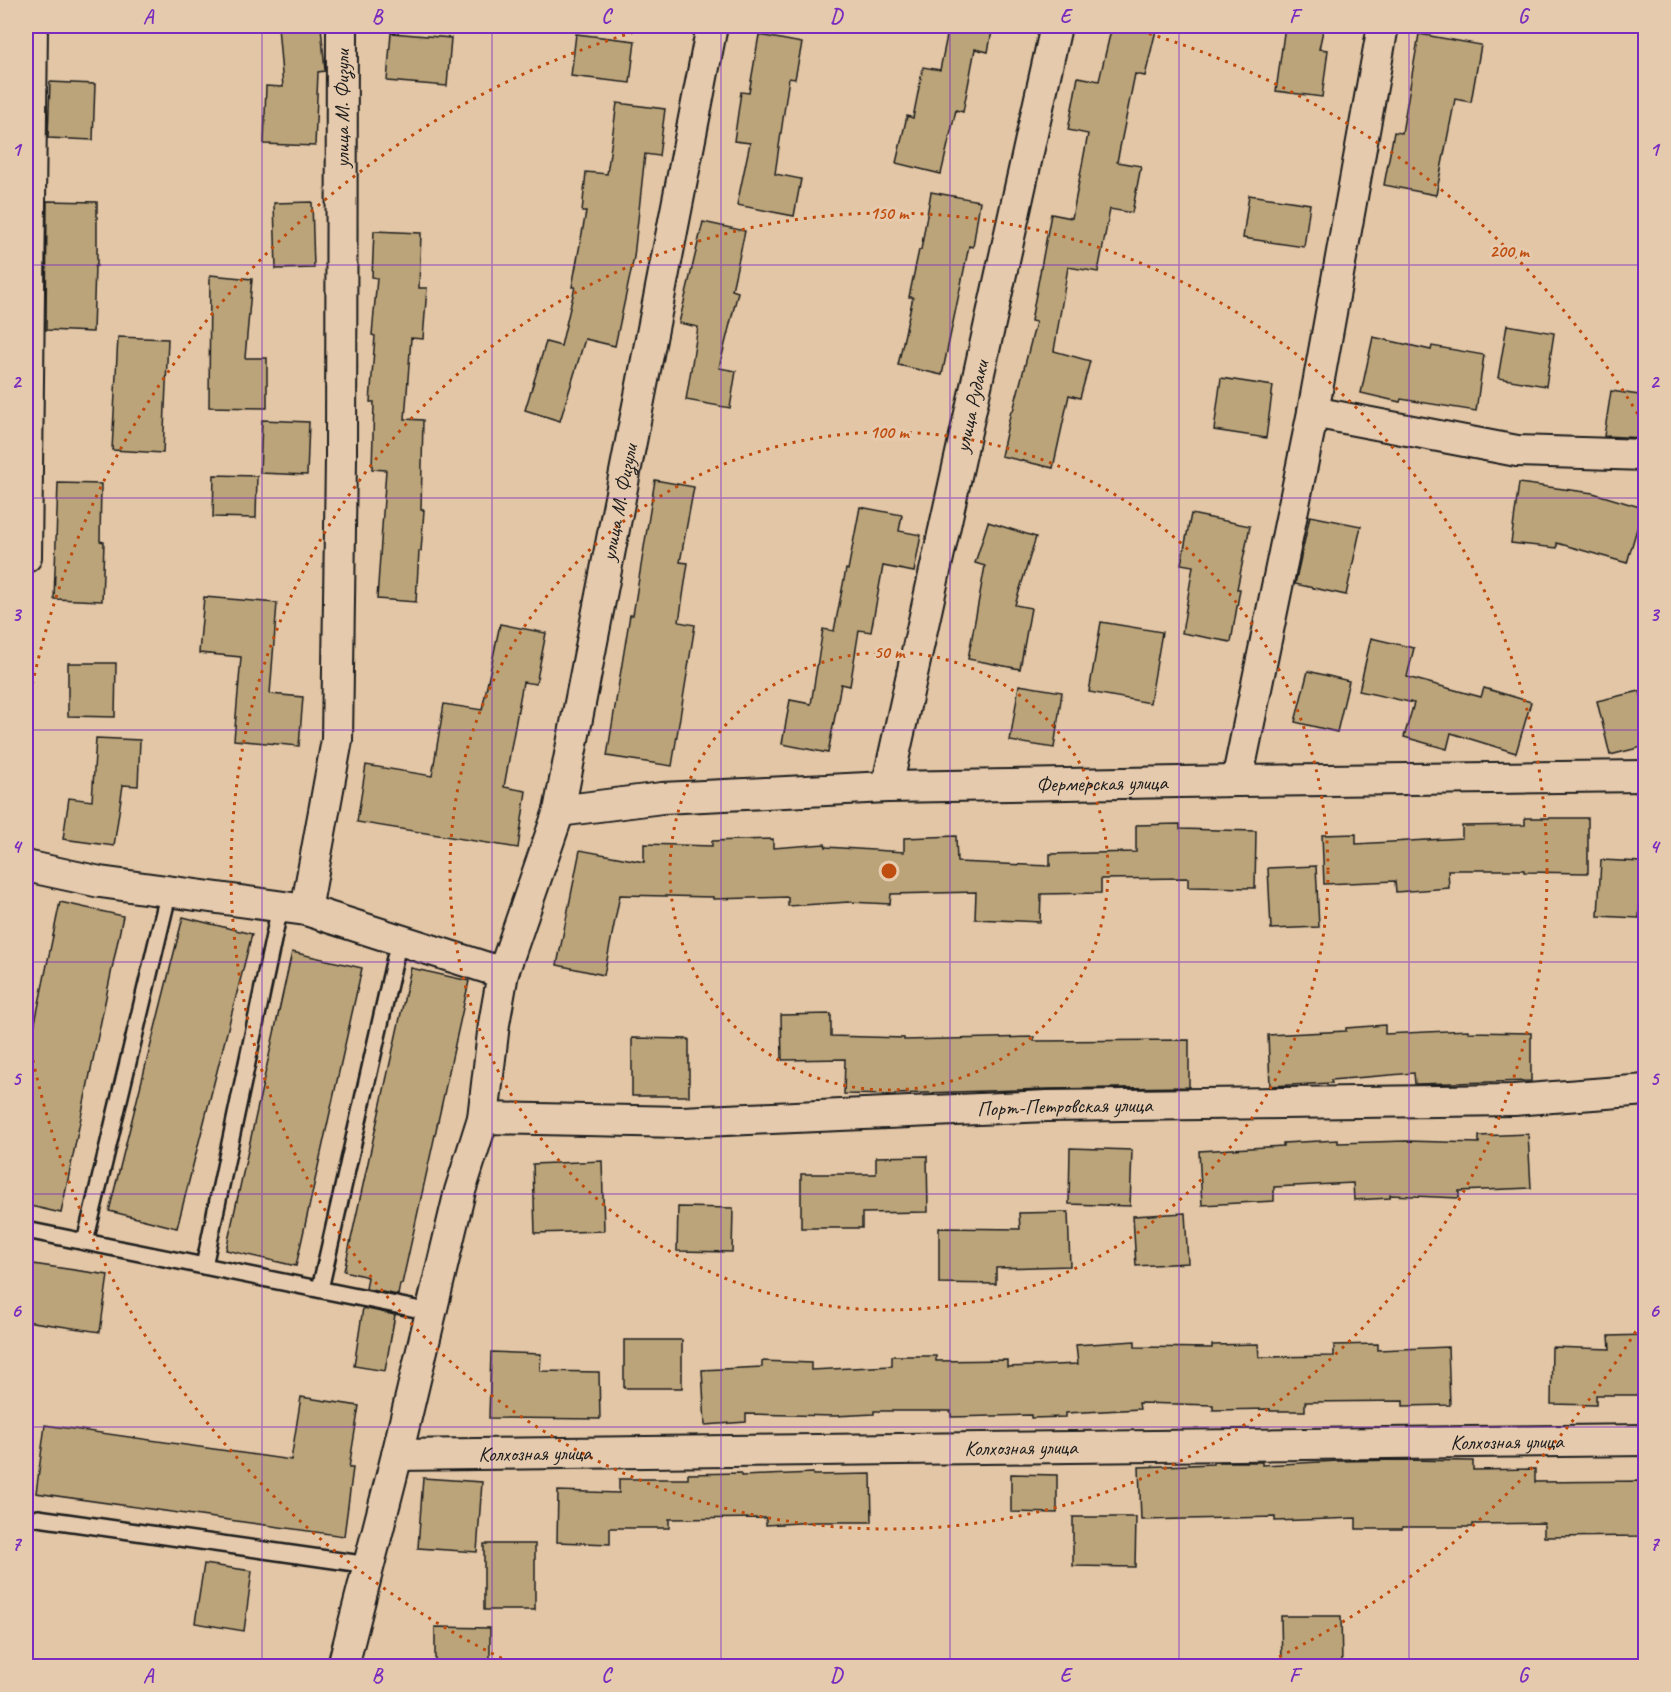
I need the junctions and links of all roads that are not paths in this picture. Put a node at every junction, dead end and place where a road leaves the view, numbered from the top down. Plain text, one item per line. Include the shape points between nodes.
1 (32, 26) edge
2 (342, 26) edge
3 (711, 26) edge
4 (1056, 26) edge
5 (1383, 26) edge
6 (1314, 412) junction
7 (1646, 455) edge
8 (26, 557) edge
9 (1646, 776) edge
10 (1237, 781) junction
11 (887, 787) junction
12 (559, 811) junction
13 (26, 866) edge
14 (170, 891) junction
15 (293, 908) junction
16 (399, 940) junction
17 (504, 974) junction
18 (1646, 1090) edge
19 (483, 1118) junction
20 (26, 1230) edge
21 (85, 1242) junction
22 (204, 1266) junction
23 (320, 1289) junction
24 (431, 1312) junction
25 (1646, 1440) edge
26 (397, 1455) junction
27 (38, 1518) dead end
28 (369, 1564) junction
29 (343, 1666) edge

1 - 8 street
2 - 15 street, улица М. Физули via 337,740
3 - 12 street, улица М. Физули
4 - 11 street, улица Рудаки
5 - 6 street
6 - 7 street via 1517,452
6 - 10 street
9 - 10 street, Фермерская улица
10 - 11 street, Фермерская улица
11 - 12 street, Фермерская улица via 662,798
12 - 17 street, улица М. Физули
13 - 14 street via 100,882
14 - 15 street
14 - 21 lane
15 - 16 street
15 - 22 lane
16 - 17 street
16 - 23 lane
17 - 19 street, улица М. Физули
18 - 19 street, Порт-Петровская улица via 1515,1100 1047,1106 682,1122
19 - 24 street, улица М. Физули via 460,1191
20 - 21 lane
21 - 22 lane
22 - 23 lane
23 - 24 lane
24 - 26 street, улица М. Физули
25 - 26 street, Колхозная улица
26 - 28 street, улица М. Физули
27 - 28 lane
28 - 29 street, улица М. Физули

